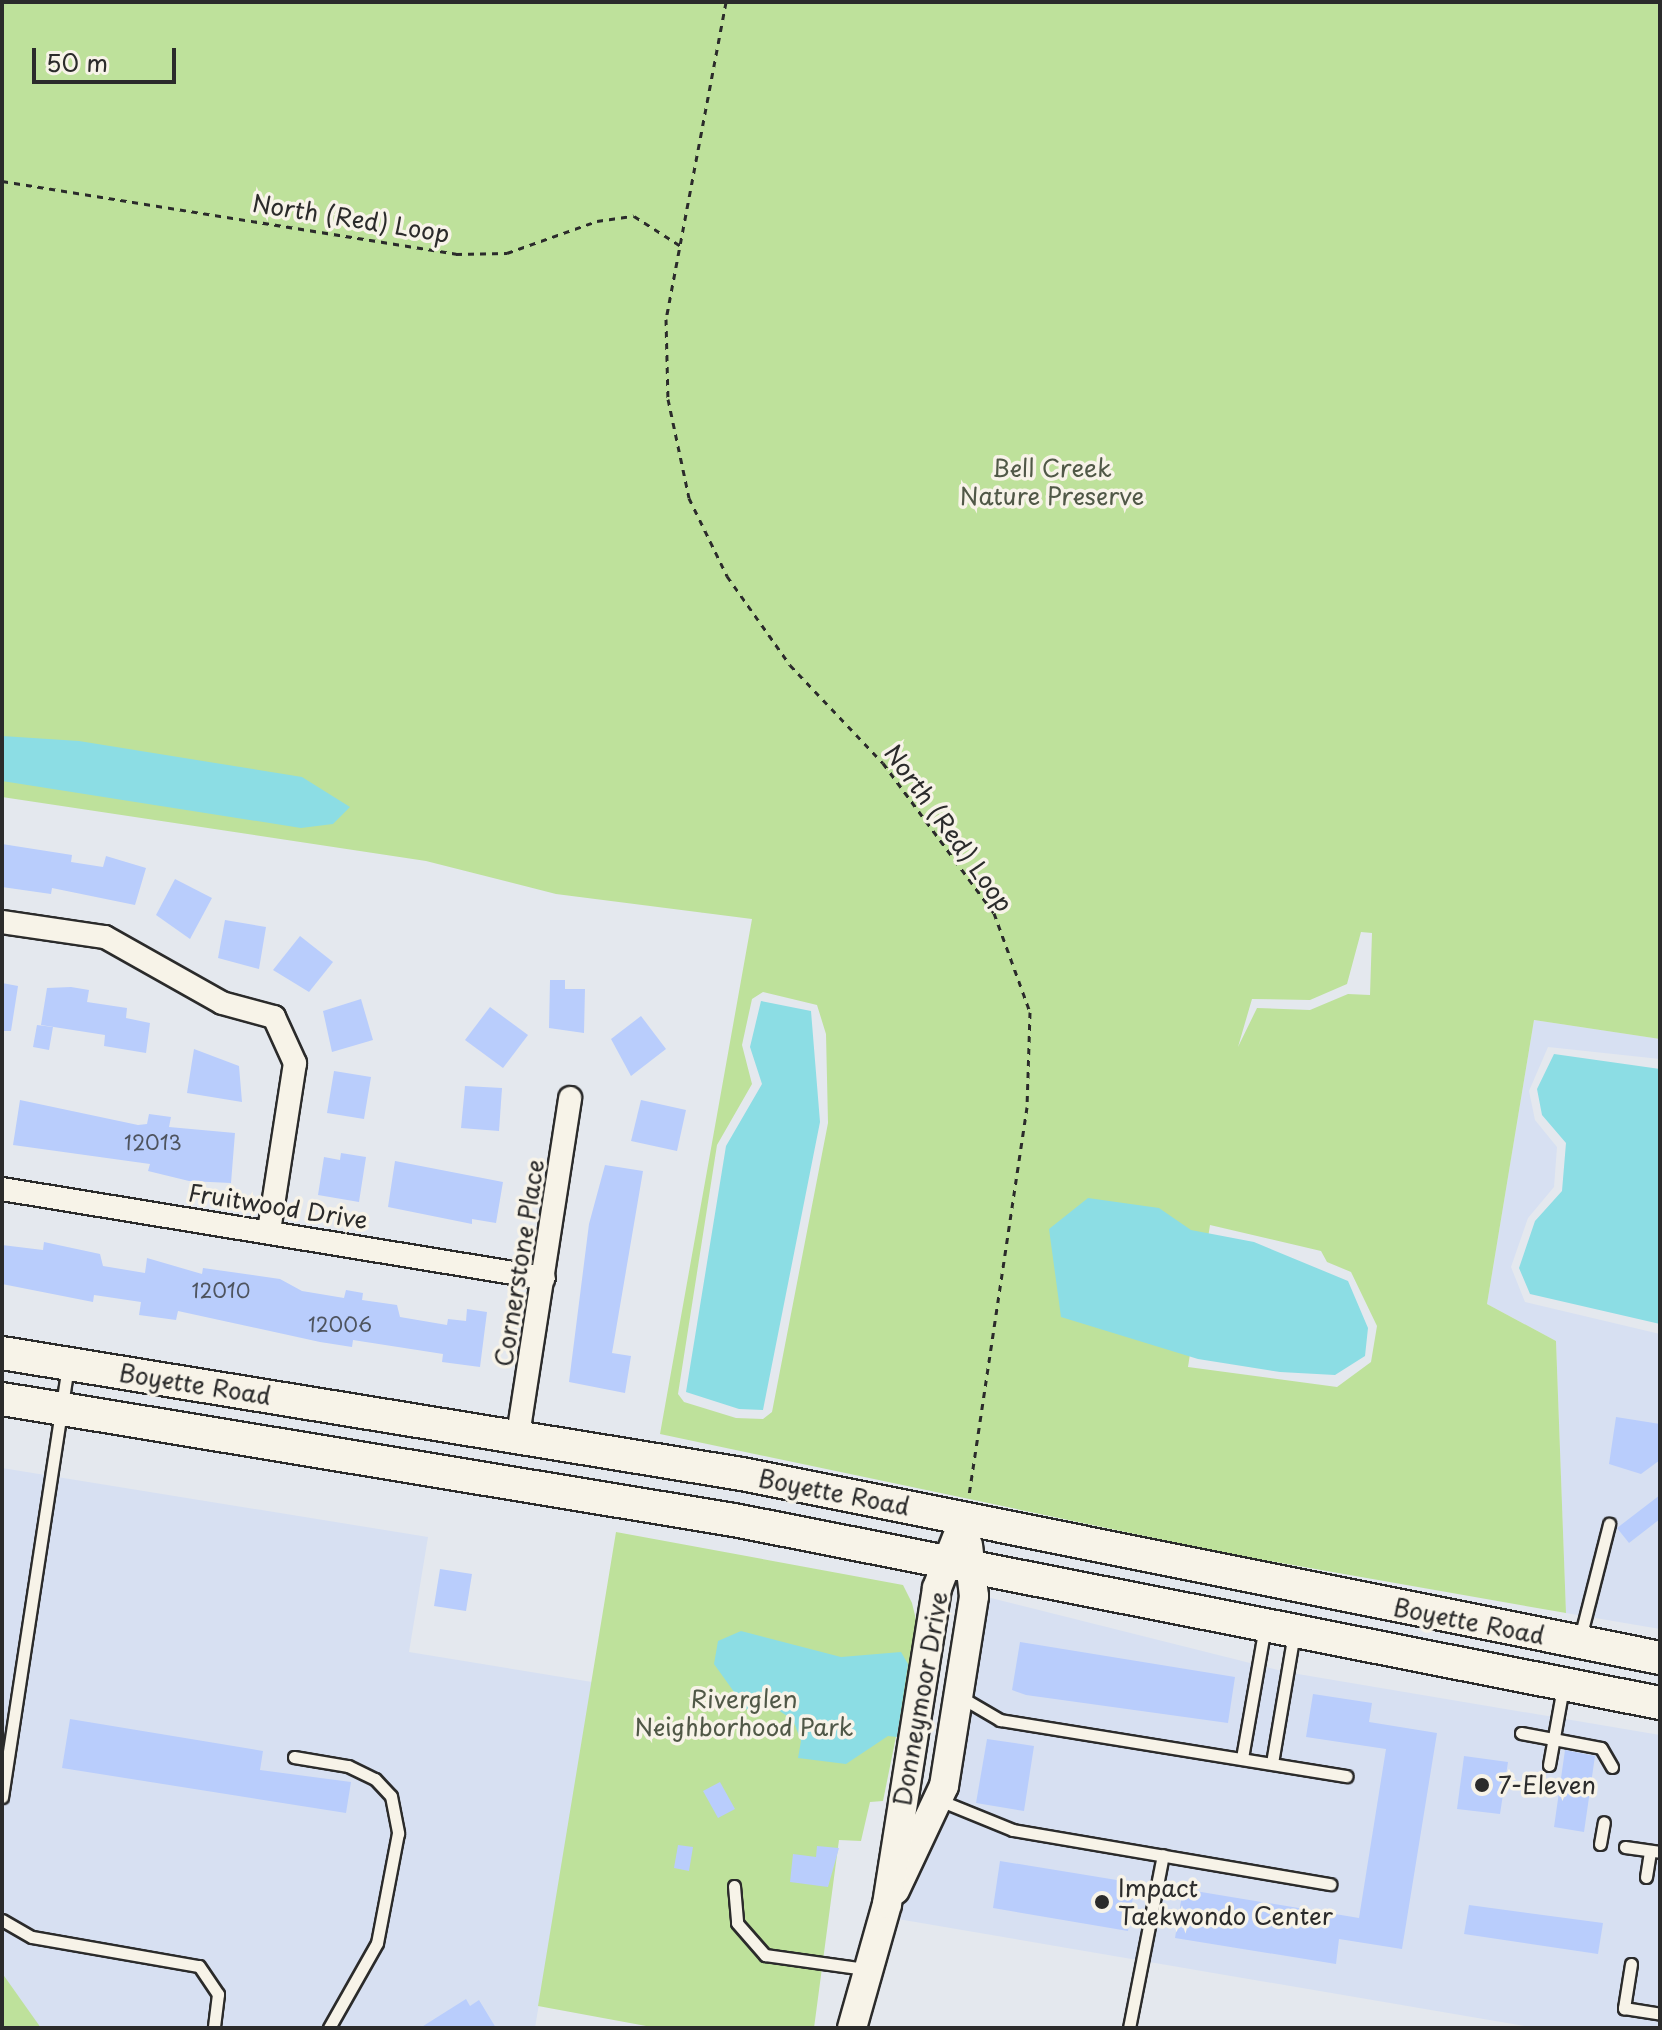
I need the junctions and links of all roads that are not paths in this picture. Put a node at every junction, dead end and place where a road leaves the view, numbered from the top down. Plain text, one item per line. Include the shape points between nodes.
1 (2, 922) edge
2 (570, 1098) dead end
3 (2, 1189) edge
4 (269, 1230) junction
5 (544, 1278) junction
6 (2, 1353) edge
7 (69, 1364) junction
8 (2, 1399) edge
9 (62, 1409) junction
10 (518, 1435) junction
11 (965, 1517) junction
12 (1609, 1524) dead end
13 (959, 1562) junction
14 (1280, 1628) junction
15 (1579, 1643) junction
16 (1660, 1658) edge
17 (1563, 1685) junction
18 (959, 1696) junction
19 (1660, 1703) edge
20 (1521, 1733) dead end
21 (1553, 1739) junction
22 (294, 1757) dead end
23 (1242, 1758) junction
24 (1272, 1763) junction
25 (1549, 1765) dead end
26 (1612, 1767) dead end
27 (1346, 1776) dead end
28 (2, 1797) edge
29 (939, 1800) junction
30 (1604, 1822) dead end
31 (1600, 1844) dead end
32 (1625, 1847) dead end
33 (1655, 1852) edge
34 (1163, 1855) junction
35 (1646, 1877) dead end
36 (1330, 1884) dead end
37 (734, 1886) dead end
38 (887, 1904) junction
39 (2, 1920) edge
40 (1631, 1964) dead end
41 (865, 1969) junction
42 (1660, 2014) edge
43 (214, 2028) edge
44 (329, 2028) edge
45 (852, 2028) edge
46 (1129, 2028) edge

1 - 4 street via 105,937 222,1003 274,1017 295,1063
2 - 5 street, Cornerstone Place
3 - 4 street, Fruitwood Drive
4 - 5 street, Fruitwood Drive
5 - 10 street, Cornerstone Place
6 - 7 main road, Boyette Road
7 - 9 lane
7 - 10 main road, Boyette Road
8 - 9 main road, Boyette Road
9 - 13 main road, Boyette Road via 517,1481
9 - 28 lane
10 - 11 main road, Boyette Road
11 - 13 street, Donneymoor Drive
11 - 15 main road, Boyette Road
12 - 15 lane
13 - 14 main road, Boyette Road
13 - 18 street, Donneymoor Drive via 974,1596
13 - 38 street, Donneymoor Drive via 937,1588
14 - 17 main road, Boyette Road
14 - 23 lane
14 - 24 lane
15 - 16 main road, Boyette Road
17 - 19 main road, Boyette Road
17 - 21 lane
18 - 23 lane via 1000,1720
18 - 29 street, Donneymoor Drive
20 - 21 lane
21 - 25 lane
21 - 26 lane via 1601,1748
22 - 44 lane via 363,1771 391,1796 397,1819 398,1860 377,1943
23 - 24 lane
24 - 27 lane
29 - 34 lane via 1013,1830
29 - 38 street, Donneymoor Drive
30 - 31 lane
32 - 33 lane
33 - 35 lane
34 - 36 lane
34 - 46 lane
37 - 41 lane via 737,1923 765,1955
38 - 41 street, Donneymoor Drive
39 - 43 lane via 32,1937 199,1966 218,1994
40 - 42 lane via 1624,2008
41 - 45 street, Donneymoor Drive

